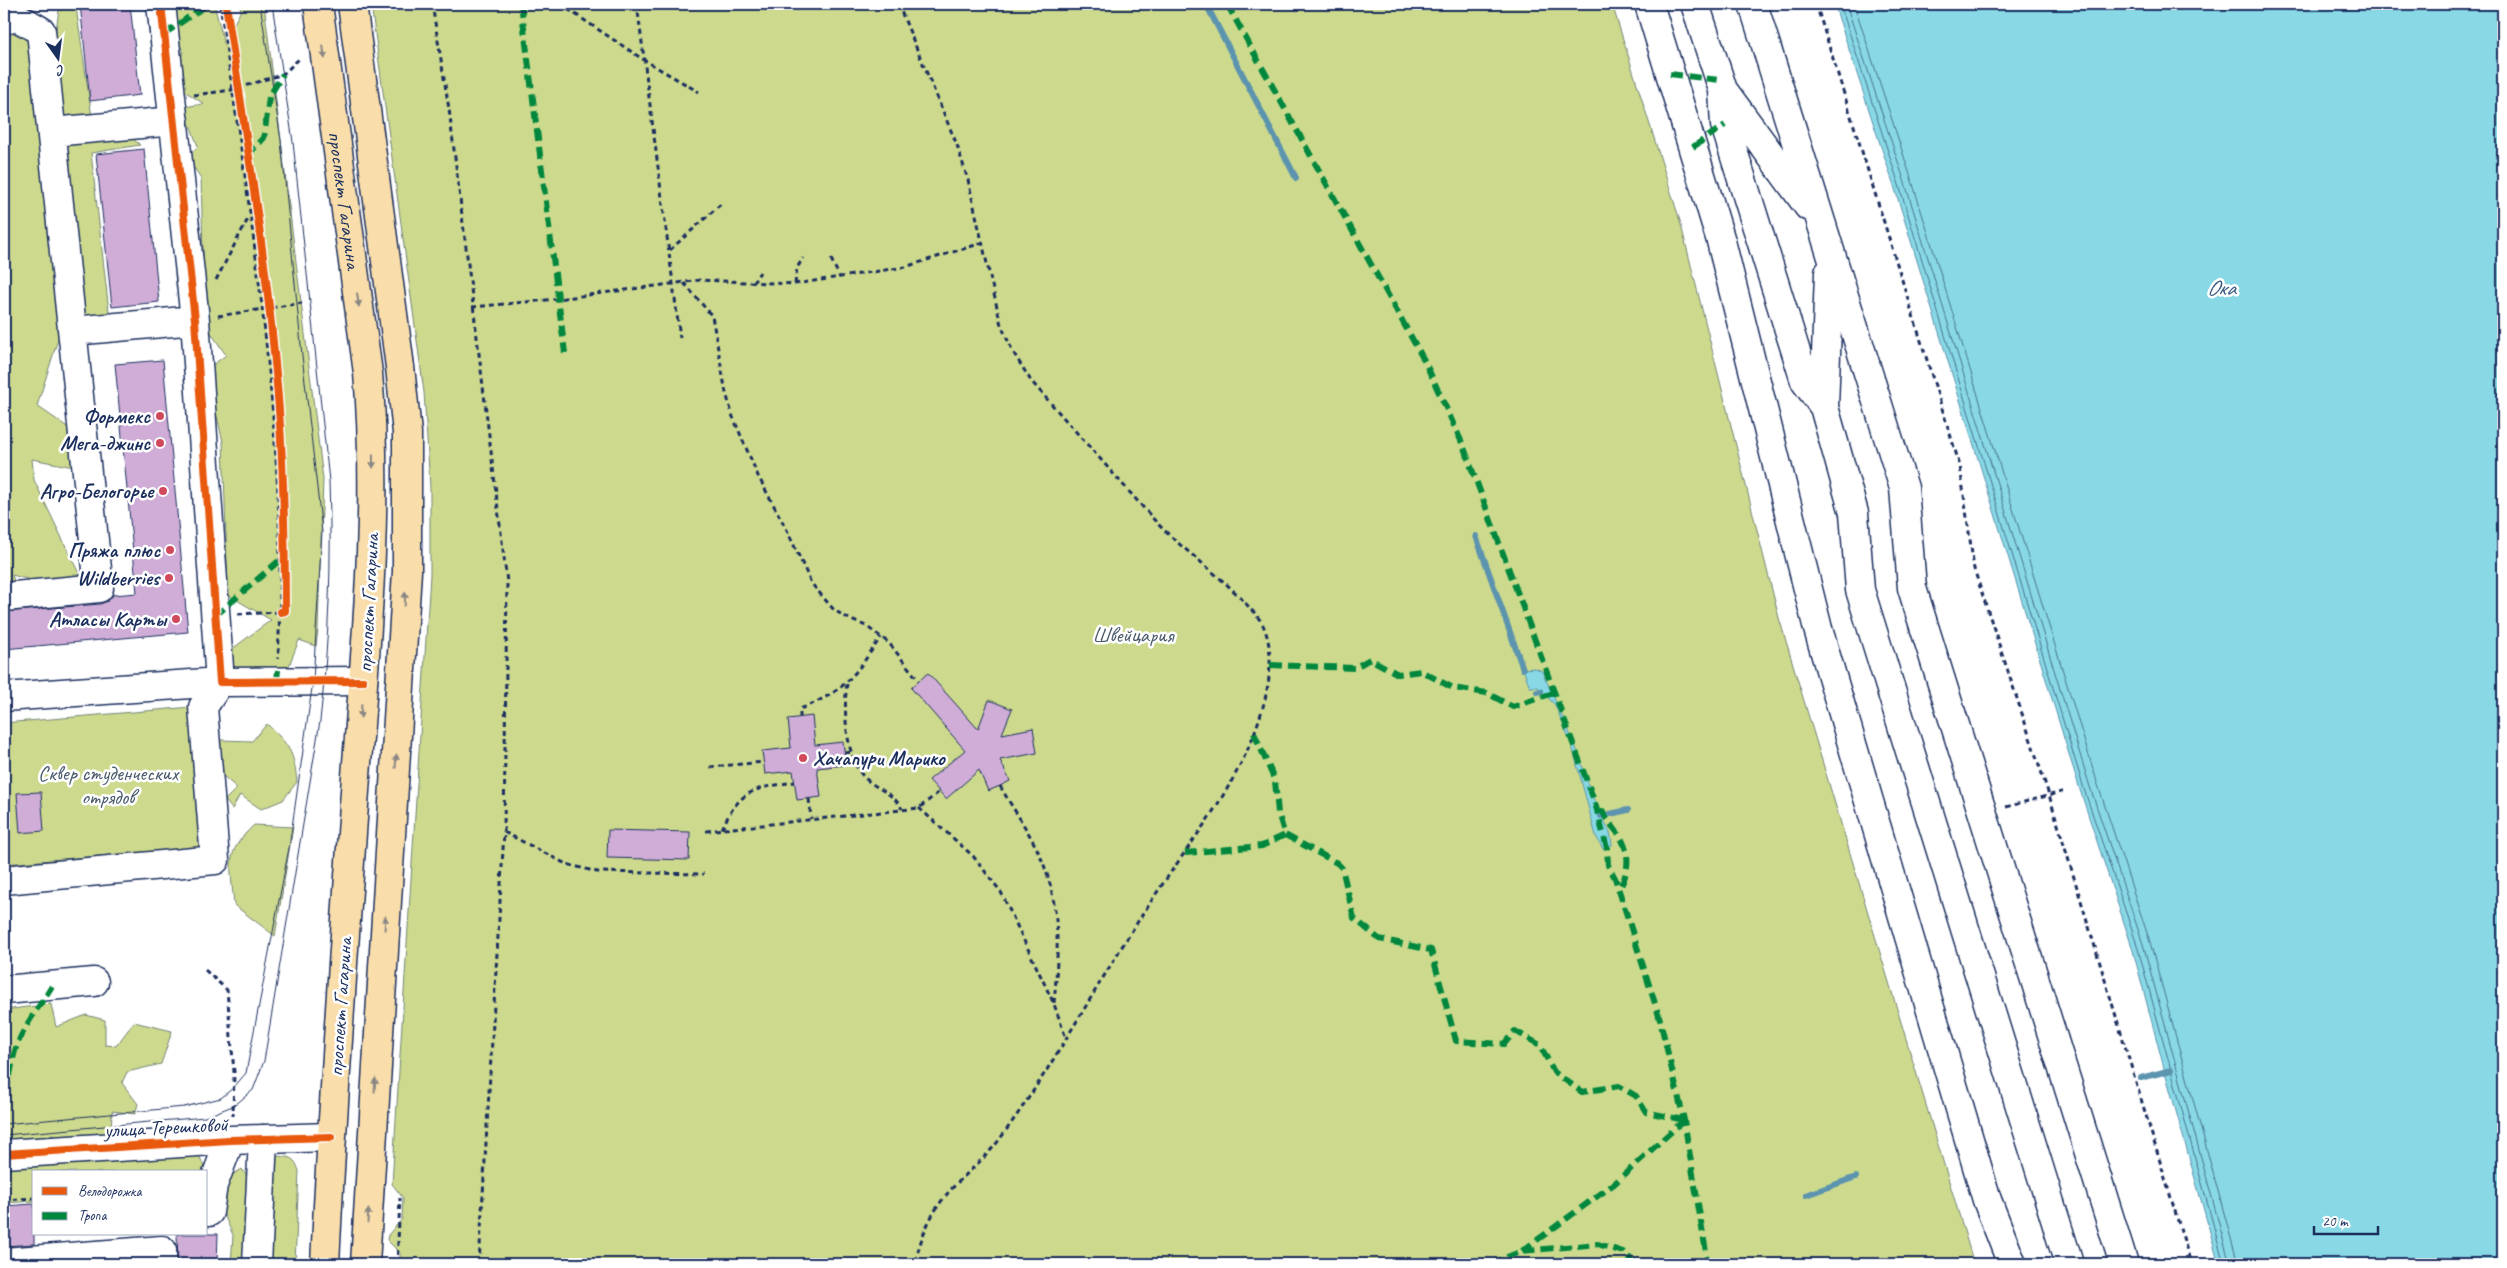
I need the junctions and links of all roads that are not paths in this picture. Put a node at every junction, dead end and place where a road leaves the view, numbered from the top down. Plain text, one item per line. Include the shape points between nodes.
1 (161, 4) edge
2 (318, 4) edge
3 (352, 4) edge
4 (1649, 4) edge
5 (1695, 4) edge
6 (1752, 4) edge
7 (4, 20) edge
8 (1723, 90) junction
9 (172, 109) junction
10 (52, 132) junction
11 (1820, 222) junction
12 (1830, 254) junction
13 (195, 320) junction
14 (73, 331) junction
15 (1824, 406) junction
16 (4, 597) edge
17 (363, 681) junction
18 (220, 682) junction
19 (4, 697) edge
20 (4, 880) edge
21 (94, 982) dead end
22 (4, 990) edge
23 (331, 1138) junction
24 (263, 1139) junction
25 (230, 1140) junction
26 (4, 1154) edge
27 (209, 1212) dead end
28 (4, 1262) edge
29 (162, 1264) edge
30 (257, 1264) edge
31 (325, 1264) edge
32 (365, 1264) edge
33 (2012, 1264) edge
34 (2069, 1264) edge
35 (2124, 1264) edge

1 - 9 street
2 -> 17 main road, проспект Гагарина via 367,364 373,433 374,494
32 -> 3 main road, проспект Гагарина via 406,590 408,502 407,433 400,367
4 - 33 street via 1722,241 1818,629 1987,1200
5 - 8 street
6 - 11 street
7 - 10 street via 17,17 40,30
8 - 11 street
8 - 15 street via 1725,125 1805,381
9 - 10 street
9 - 13 street
10 - 14 street
11 - 12 street
12 - 15 street
12 - 35 street via 1904,488 1912,588
13 - 14 street
13 - 18 street
14 - 16 street via 99,588
15 - 34 street via 1854,513 1860,590
17 - 18 street
17 -> 23 main road, проспект Гагарина
18 - 19 street
18 - 20 street via 204,707 215,860
21 - 22 street
23 - 24 street, улица Терешковой
23 - 31 main road, проспект Гагарина
24 - 25 street, улица Терешковой
24 - 30 street
25 - 26 street, улица Терешковой
25 - 27 street via 213,1185
28 - 29 street via 162,1250

